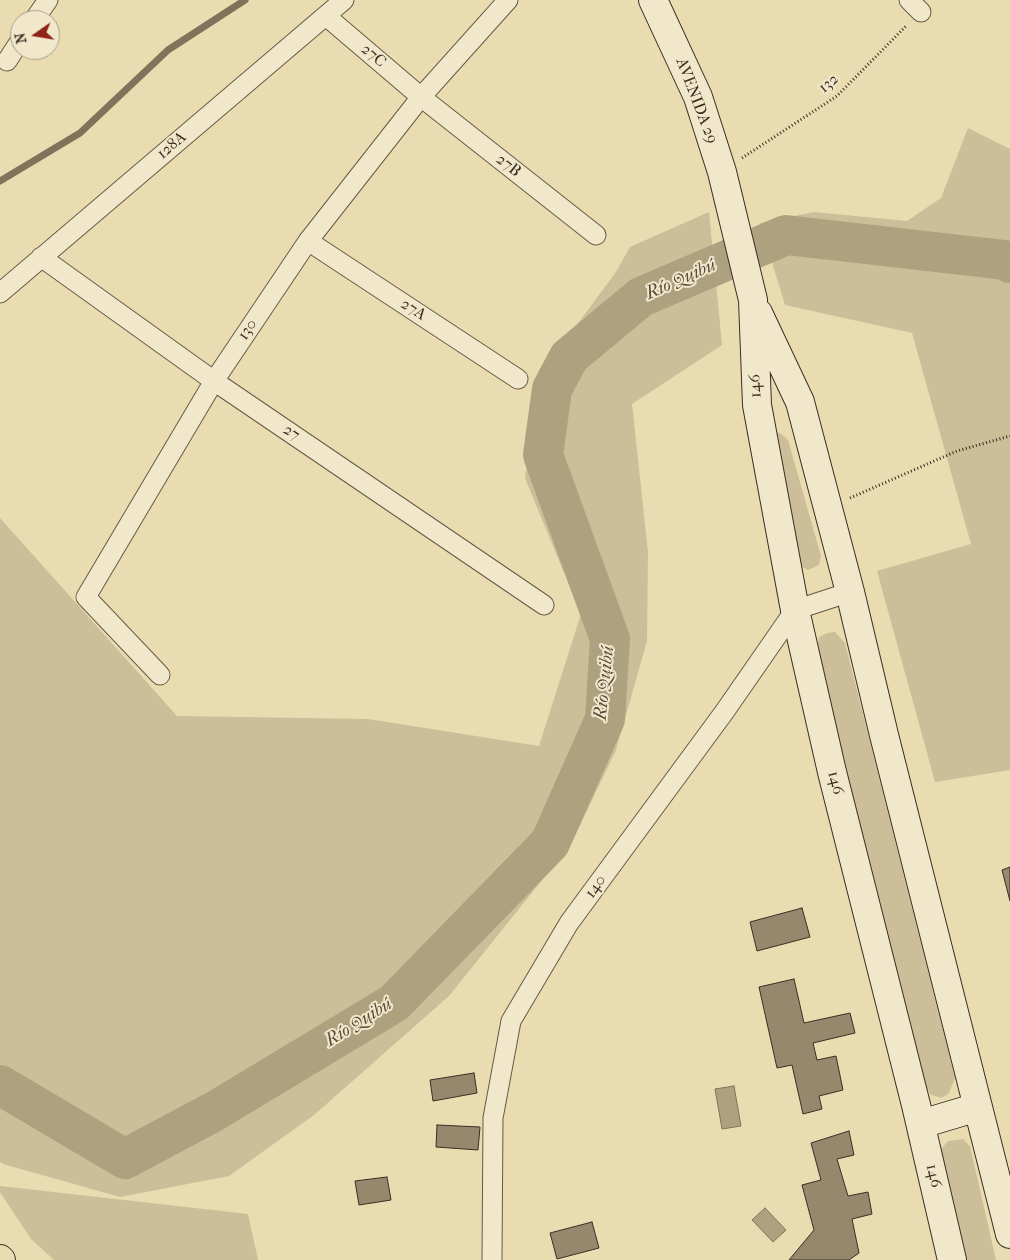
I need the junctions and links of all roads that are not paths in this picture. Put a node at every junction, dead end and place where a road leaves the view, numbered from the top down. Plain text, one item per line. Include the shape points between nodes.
1 (344, 0) edge
2 (508, 0) edge
3 (654, 0) edge
4 (326, 16) junction
5 (10, 56) edge
6 (7, 61) dead end
7 (421, 97) junction
8 (730, 206) joint
9 (596, 236) dead end
10 (308, 241) junction
11 (41, 257) junction
12 (0, 293) edge
13 (753, 300) junction
14 (518, 379) dead end
15 (214, 381) junction
16 (850, 592) junction
17 (544, 605) dead end
18 (795, 610) junction
19 (160, 675) dead end
20 (978, 1107) junction
21 (921, 1124) junction
22 (1010, 1234) edge
23 (492, 1260) edge
24 (952, 1260) edge

1 - 4 street, 128A
2 - 7 street, 130
3 - 8 street, AVENIDA 29 via 698,97
4 - 7 street, 27C
4 - 11 street, 128A
5 - 6 street
7 - 9 street, 27B
7 - 10 street, 130
8 - 13 street, 146
10 - 14 street, 27A
10 - 15 street, 130
11 - 12 street, 128A
11 - 15 street, 27
13 - 16 street, 146 via 800,402
13 - 18 street, 146 via 757,405
15 - 17 street, 27
15 - 19 street, 130 via 86,597
16 - 18 street
16 - 20 street, 146
18 - 21 street, 146 via 832,772
18 - 23 street, 140 via 569,923 511,1021 493,1118
20 - 21 street
20 - 22 street, 146
21 - 24 street, 146

